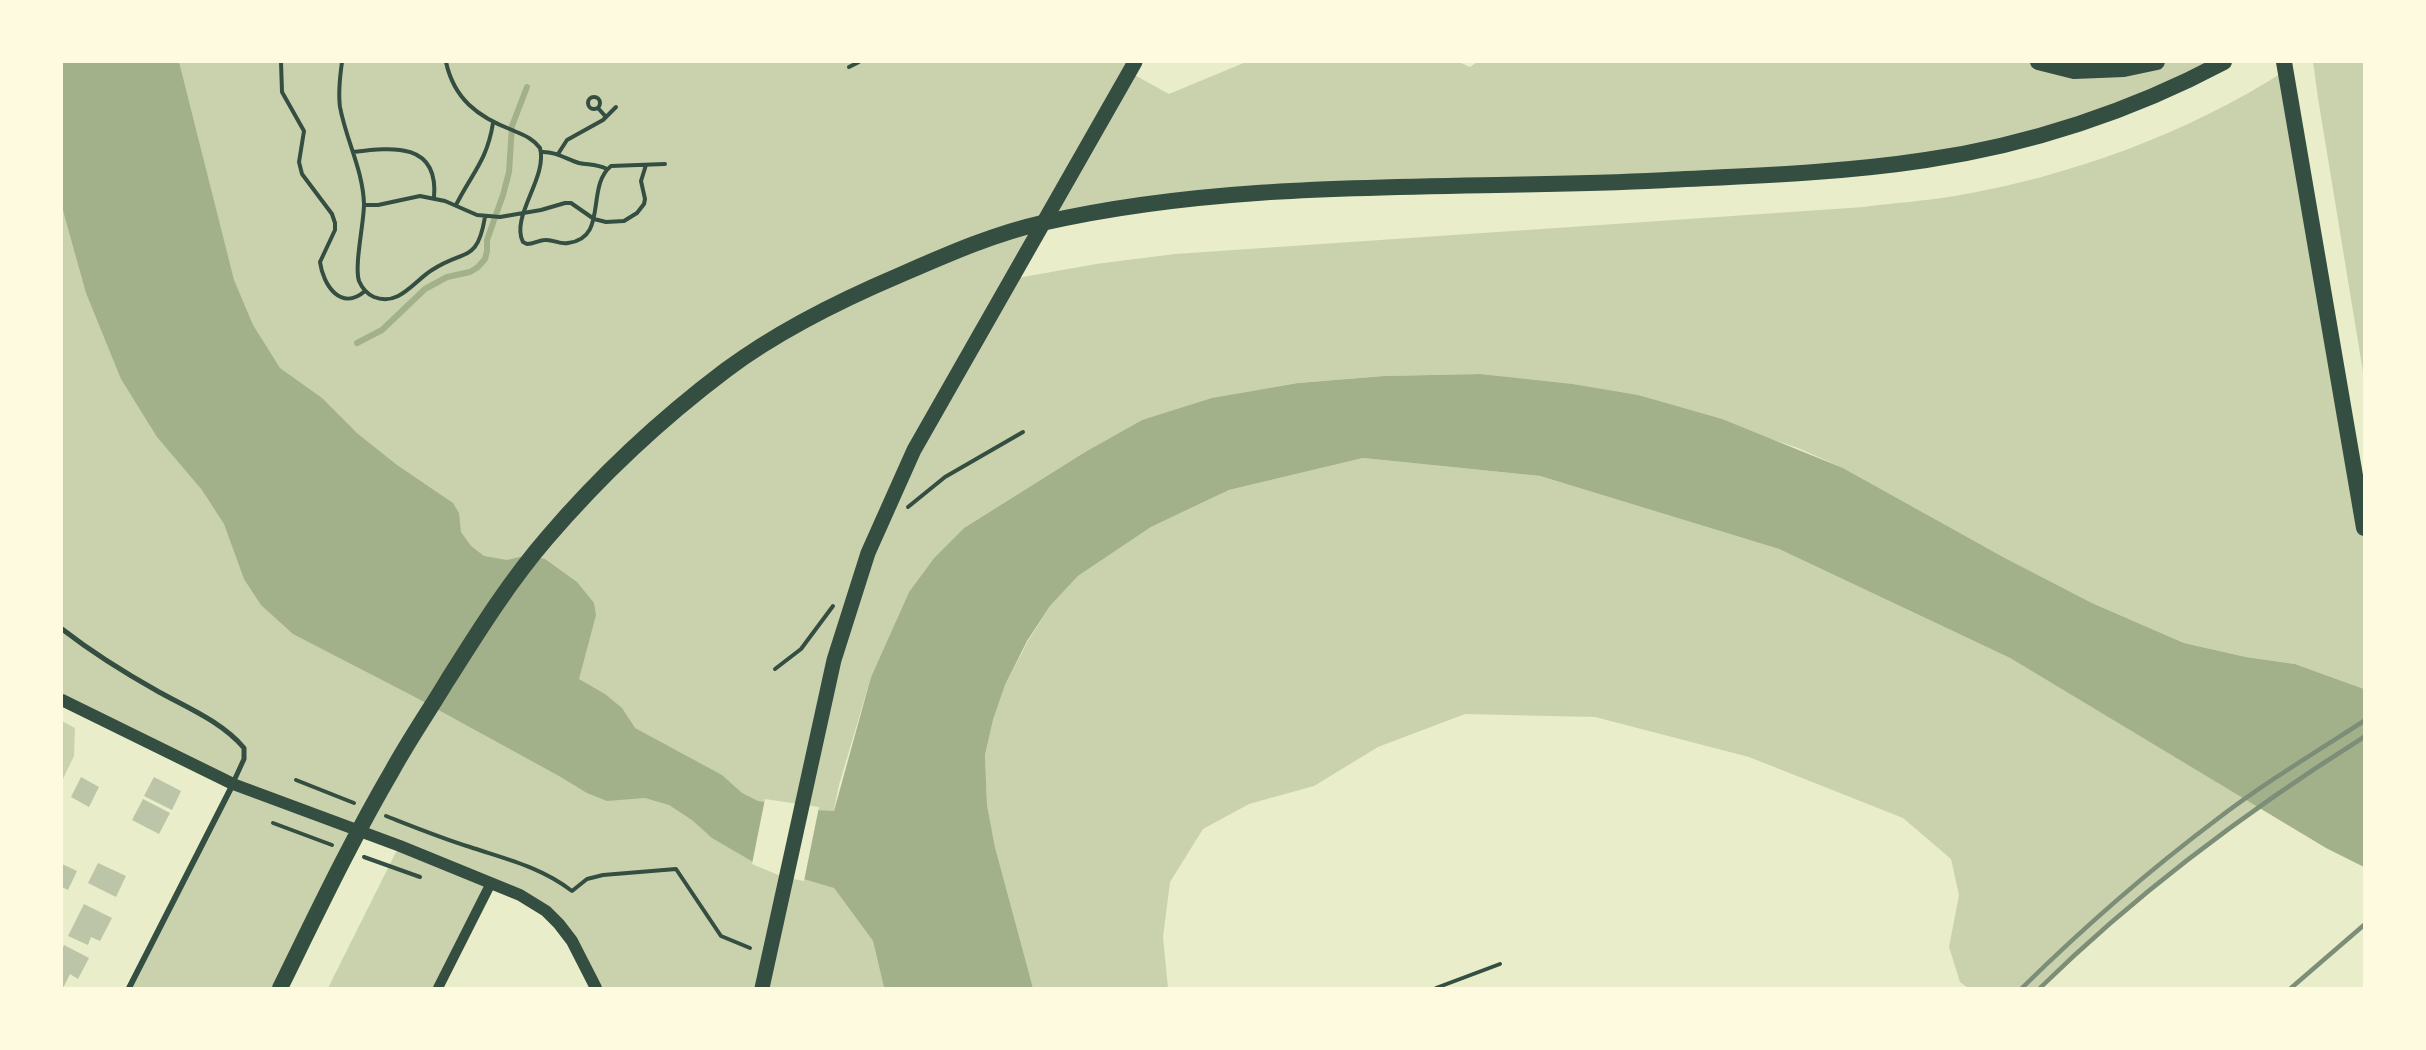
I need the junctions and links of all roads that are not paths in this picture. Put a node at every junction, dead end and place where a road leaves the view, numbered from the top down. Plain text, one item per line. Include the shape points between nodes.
1 (1135, 62) edge
2 (2038, 62) edge
3 (2157, 62) edge
4 (2224, 62) edge
5 (2284, 62) edge
6 (2364, 528) edge
7 (62, 629) edge
8 (62, 700) edge
9 (233, 784) junction
10 (492, 883) junction
11 (129, 988) edge
12 (279, 988) edge
13 (438, 988) edge
14 (596, 988) edge
15 (762, 988) edge

1 - 15 main road via 914,450 868,553 834,660
2 - 3 highway via 2074,71 2124,69
4 - 12 highway via 2175,88 2039,136 1931,160 1790,174 1578,184 1416,186 1196,199 1037,224 972,245 879,284 808,319 729,368 650,432 546,539 489,615 393,769
5 - 6 highway
7 - 9 street via 111,664 236,737 244,748 244,759
8 - 9 main road
9 - 10 main road
9 - 11 street
10 - 13 street
10 - 14 main road via 537,905 560,924

